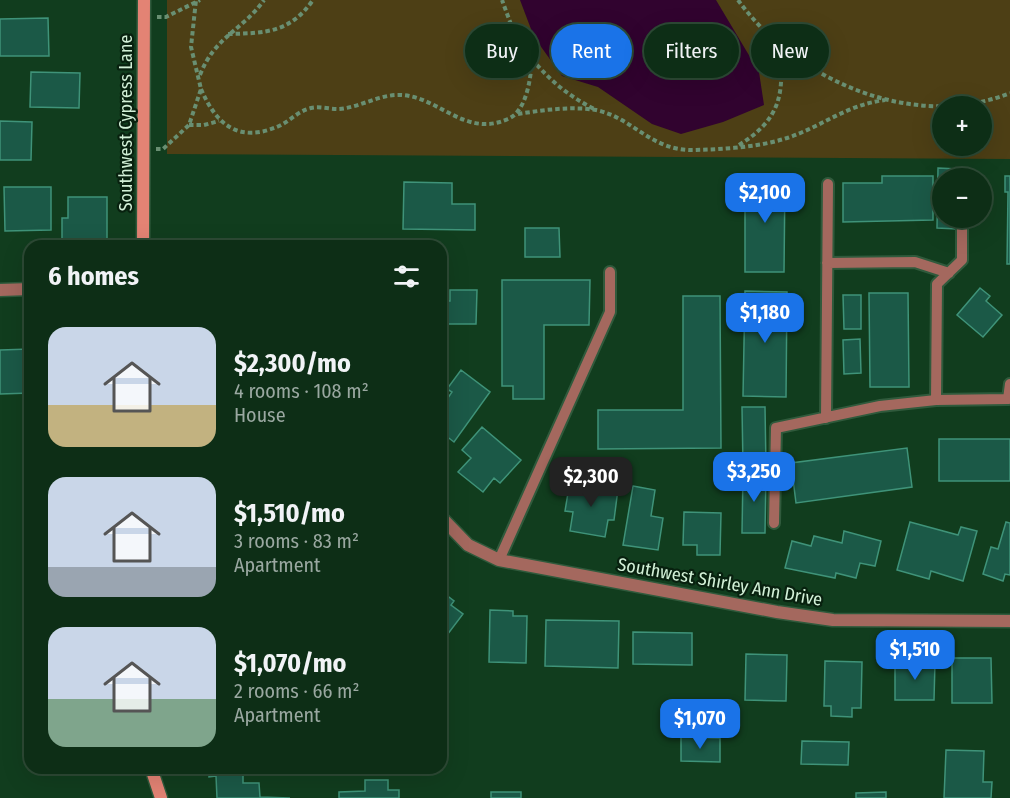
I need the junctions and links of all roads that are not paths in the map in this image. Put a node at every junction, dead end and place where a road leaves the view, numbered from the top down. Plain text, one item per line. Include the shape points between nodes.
1 (144, 0) edge
2 (828, 184) dead end
3 (962, 228) edge
4 (143, 240) edge
5 (827, 263) junction
6 (610, 272) dead end
7 (949, 273) junction
8 (0, 290) edge
9 (24, 290) edge
10 (1010, 384) edge
11 (936, 400) junction
12 (826, 417) junction
13 (447, 523) edge
14 (774, 523) dead end
15 (499, 560) junction
16 (1010, 621) edge
17 (153, 774) edge
18 (161, 798) edge

1 - 4 main road, Southwest Cypress Lane
2 - 5 lane
3 - 7 lane via 962,260
5 - 7 lane via 915,262
5 - 12 lane
6 - 15 lane via 610,312
7 - 11 lane via 937,284
8 - 9 street
10 - 11 lane via 1008,399
11 - 12 lane
12 - 14 lane via 776,428
13 - 15 street, Southwest Shirley Ann Drive via 468,545
15 - 16 street, Southwest Shirley Ann Drive via 832,620
17 - 18 main road

